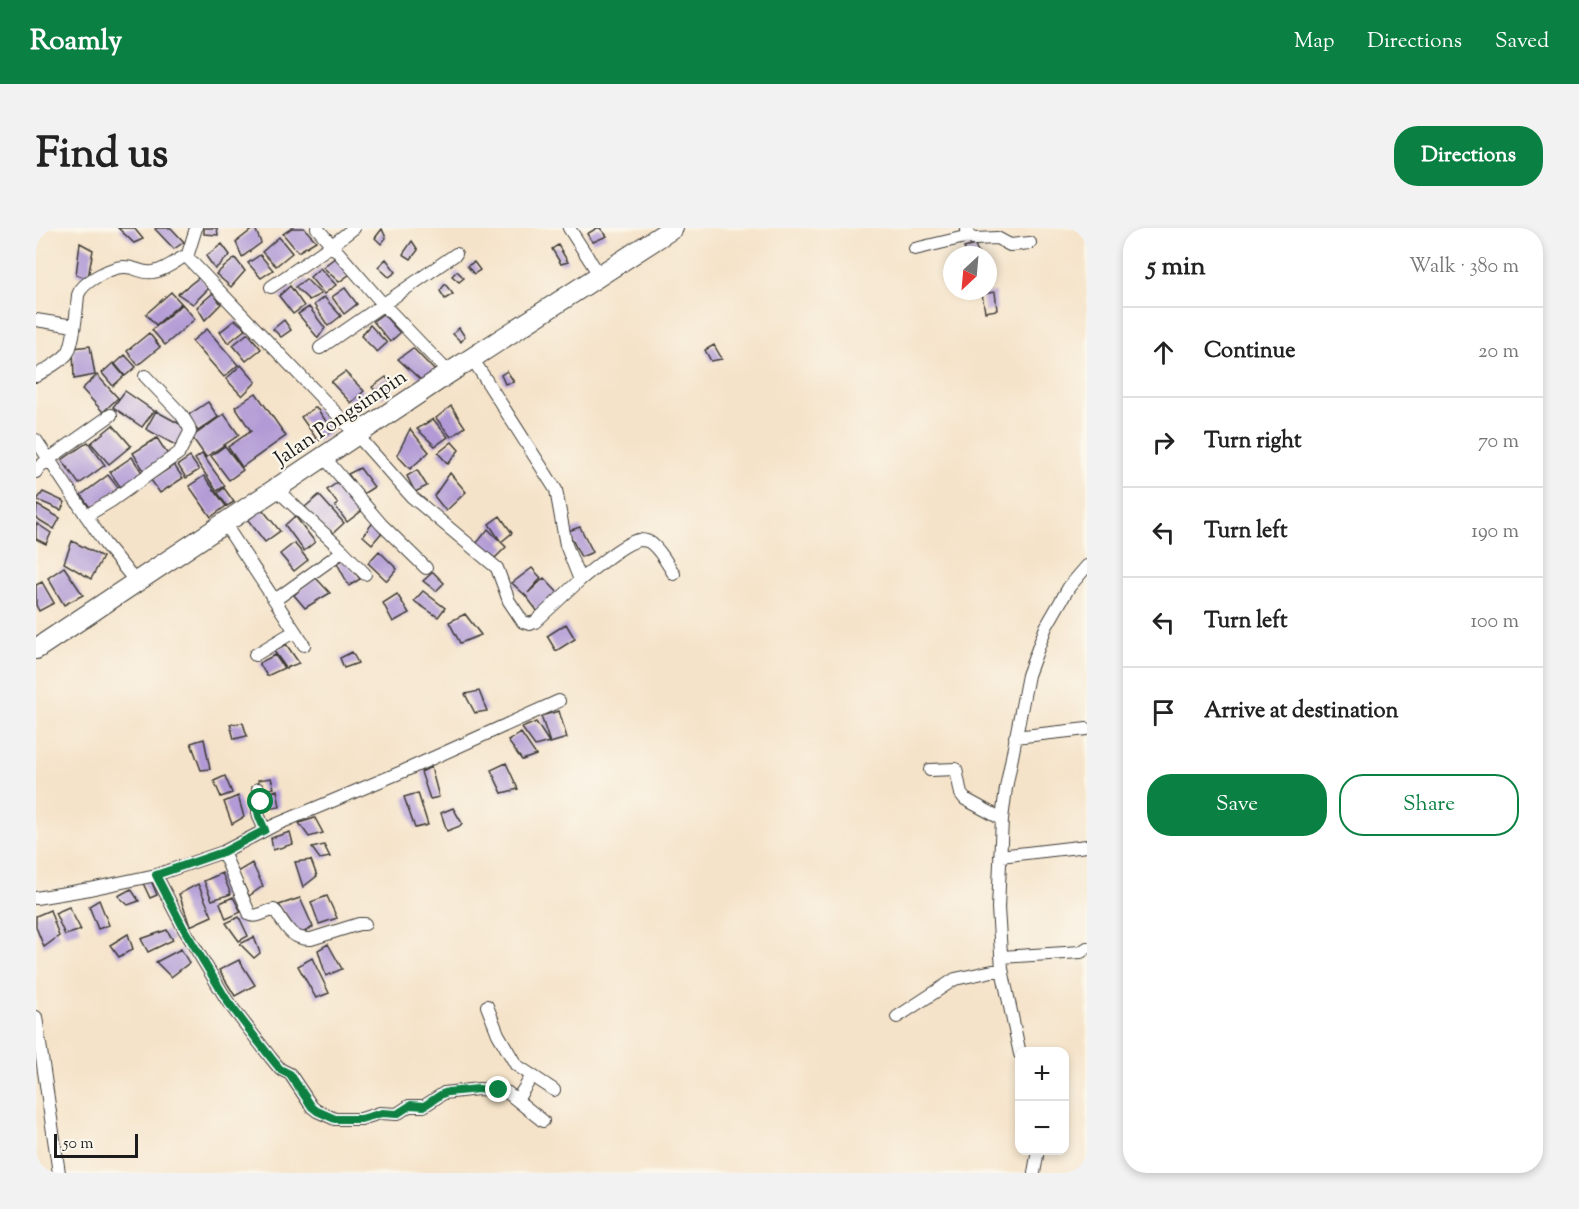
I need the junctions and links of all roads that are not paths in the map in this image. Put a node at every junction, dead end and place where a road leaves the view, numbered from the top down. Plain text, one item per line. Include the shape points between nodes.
1 (196, 228) edge
2 (317, 228) edge
3 (354, 228) edge
4 (569, 228) edge
5 (673, 228) edge
6 (967, 232) edge
7 (1029, 243) dead end
8 (332, 245) junction
9 (915, 249) dead end
10 (456, 254) dead end
11 (187, 256) junction
12 (600, 276) junction
13 (271, 286) dead end
14 (383, 304) junction
15 (36, 320) edge
16 (74, 326) junction
17 (320, 348) dead end
18 (472, 358) junction
19 (449, 373) junction
20 (36, 376) edge
21 (145, 376) dead end
22 (111, 415) dead end
23 (357, 435) junction
24 (36, 440) edge
25 (324, 457) junction
26 (49, 459) junction
27 (36, 472) edge
28 (276, 489) junction
29 (86, 516) junction
30 (224, 523) junction
31 (343, 551) junction
32 (1087, 566) edge
33 (426, 568) dead end
34 (365, 574) dead end
35 (674, 574) dead end
36 (580, 579) junction
37 (136, 582) junction
38 (275, 600) junction
39 (295, 631) junction
40 (304, 645) dead end
41 (36, 649) edge
42 (255, 656) dead end
43 (559, 701) dead end
44 (1087, 729) edge
45 (1015, 737) junction
46 (930, 770) dead end
47 (258, 789) dead end
48 (1002, 819) junction
49 (265, 830) junction
50 (1087, 846) edge
51 (223, 852) junction
52 (1000, 856) junction
53 (156, 875) junction
54 (36, 898) edge
55 (365, 924) dead end
56 (1087, 948) edge
57 (1002, 963) junction
58 (486, 1006) dead end
59 (36, 1017) edge
60 (897, 1017) dead end
61 (1019, 1047) edge
62 (532, 1076) junction
63 (554, 1089) dead end
64 (517, 1100) junction
65 (543, 1121) dead end
66 (1037, 1155) edge
67 (59, 1173) edge
68 (1035, 1173) edge

1 - 11 street
2 - 8 street
3 - 8 street
4 - 12 street
5 - 12 main road, Jalan Pongsimpin
6 - 7 street via 975,239 997,238 1010,245
6 - 9 street
8 - 13 street
8 - 14 street
10 - 14 street
11 - 16 street via 155,272 123,267 93,279 79,291
11 - 23 street
12 - 18 main road, Jalan Pongsimpin
14 - 17 street
14 - 19 street
15 - 16 street
16 - 20 street via 67,354
18 - 19 main road, Jalan Pongsimpin
18 - 36 street via 556,490 566,545
19 - 23 main road, Jalan Pongsimpin
21 - 29 street via 181,414 190,429 186,440 179,453
22 - 26 street
23 - 25 main road, Jalan Pongsimpin
23 - 36 street via 412,497 497,568 509,601 523,622 536,621
24 - 26 street
25 - 28 main road, Jalan Pongsimpin
25 - 33 street via 381,524
26 - 27 street
26 - 29 street
28 - 30 main road, Jalan Pongsimpin
28 - 31 street
29 - 37 street
30 - 37 main road, Jalan Pongsimpin
30 - 38 street
31 - 34 street
31 - 38 street
32 - 45 street via 1069,587 1046,627 1025,683
35 - 36 street via 655,546 640,540 606,558
37 - 41 main road, Jalan Pongsimpin
38 - 39 street
39 - 40 street
39 - 42 street
43 - 49 street
44 - 45 street
45 - 48 street
46 - 48 street via 956,769 965,799
47 - 49 street via 261,802 257,813
48 - 52 street
49 - 51 street
50 - 52 street
51 - 53 street
51 - 55 street via 250,915 274,910 290,932 304,939
52 - 57 street
53 - 54 street
53 - 64 street via 228,1002 317,1111 335,1119 361,1119 382,1113 397,1114 409,1106 424,1106 444,1094 478,1089 503,1092
56 - 57 street
57 - 60 street via 955,979
57 - 61 street
58 - 62 street via 516,1065
59 - 67 street
62 - 63 street
62 - 64 street
64 - 65 street
66 - 68 street

